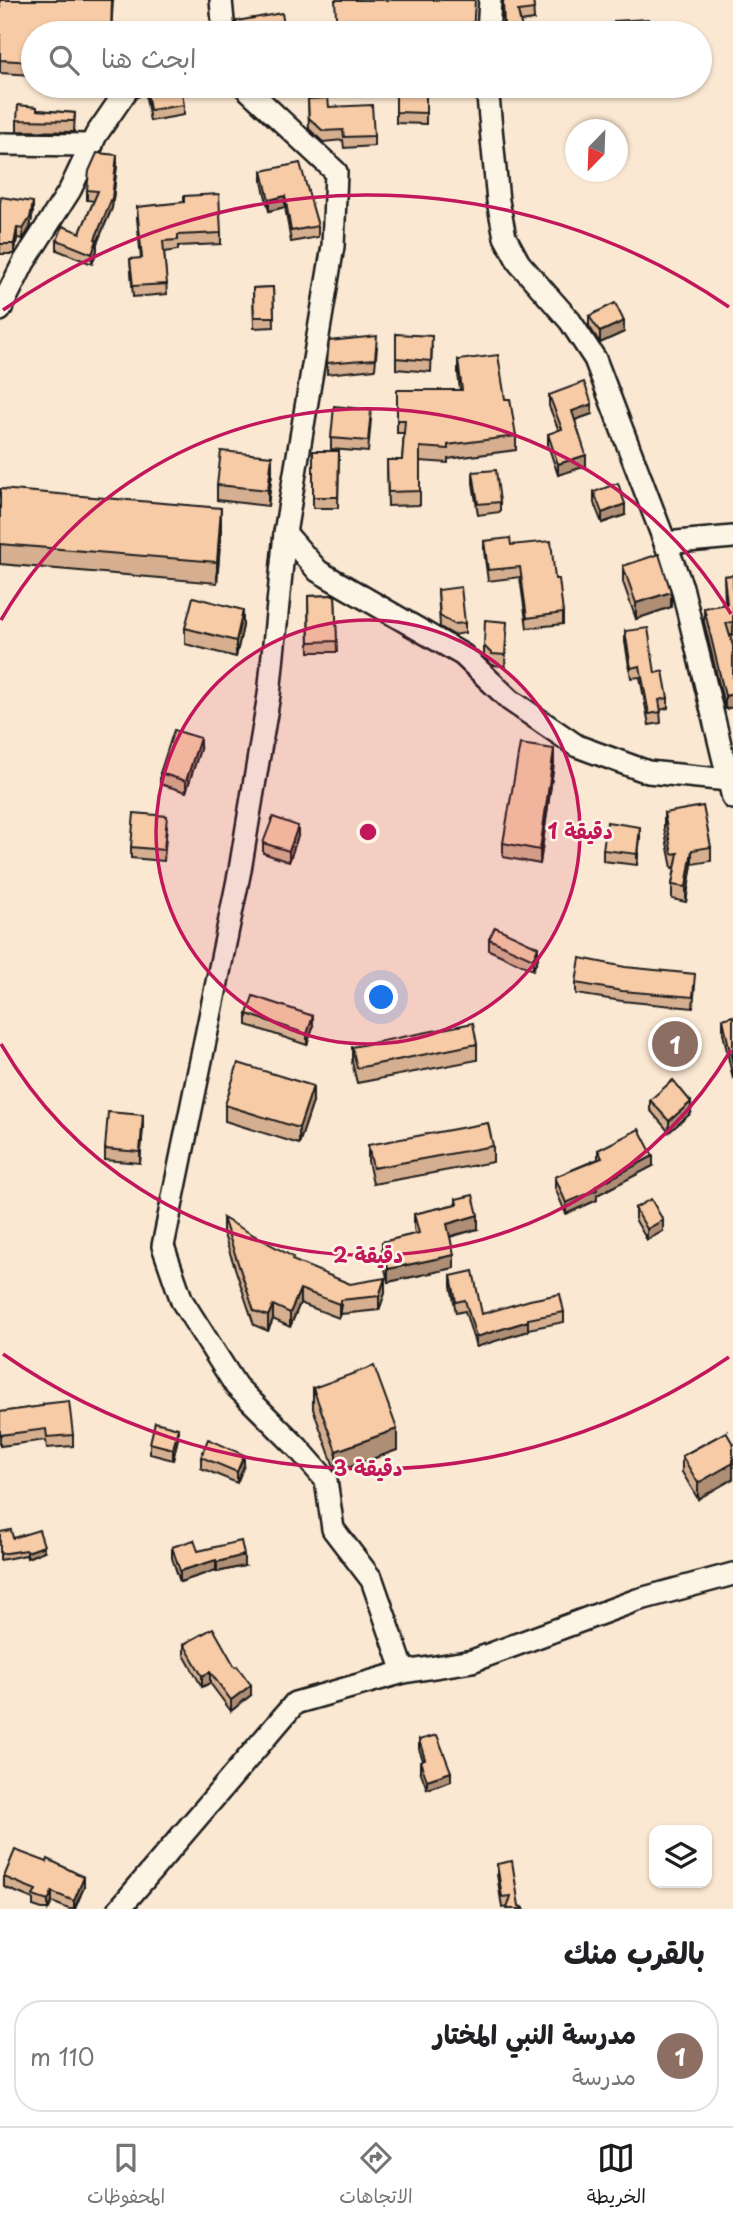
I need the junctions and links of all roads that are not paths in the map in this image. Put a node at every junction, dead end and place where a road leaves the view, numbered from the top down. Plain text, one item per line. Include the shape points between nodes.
1 (221, 0) edge
2 (489, 0) edge
3 (222, 21) edge
4 (488, 21) edge
5 (122, 98) edge
6 (257, 98) edge
7 (488, 98) edge
8 (0, 144) edge
9 (92, 145) junction
10 (0, 310) edge
11 (285, 533) junction
12 (733, 537) edge
13 (665, 543) junction
14 (731, 789) edge
15 (733, 1574) edge
16 (404, 1672) junction
17 (119, 1909) edge

1 - 3 street
2 - 4 street
5 - 9 street
6 - 11 street via 336,172 332,246
7 - 13 street via 505,237 519,262 570,321 595,359
8 - 9 street
9 - 10 street
11 - 14 street via 318,571 463,655 510,700 577,746 648,772
11 - 16 street via 269,695 240,870 163,1246 182,1301 236,1385 326,1480 333,1529 372,1580
12 - 13 street
13 - 14 street via 682,587
15 - 16 street via 637,1600 472,1661
16 - 17 street via 295,1703

